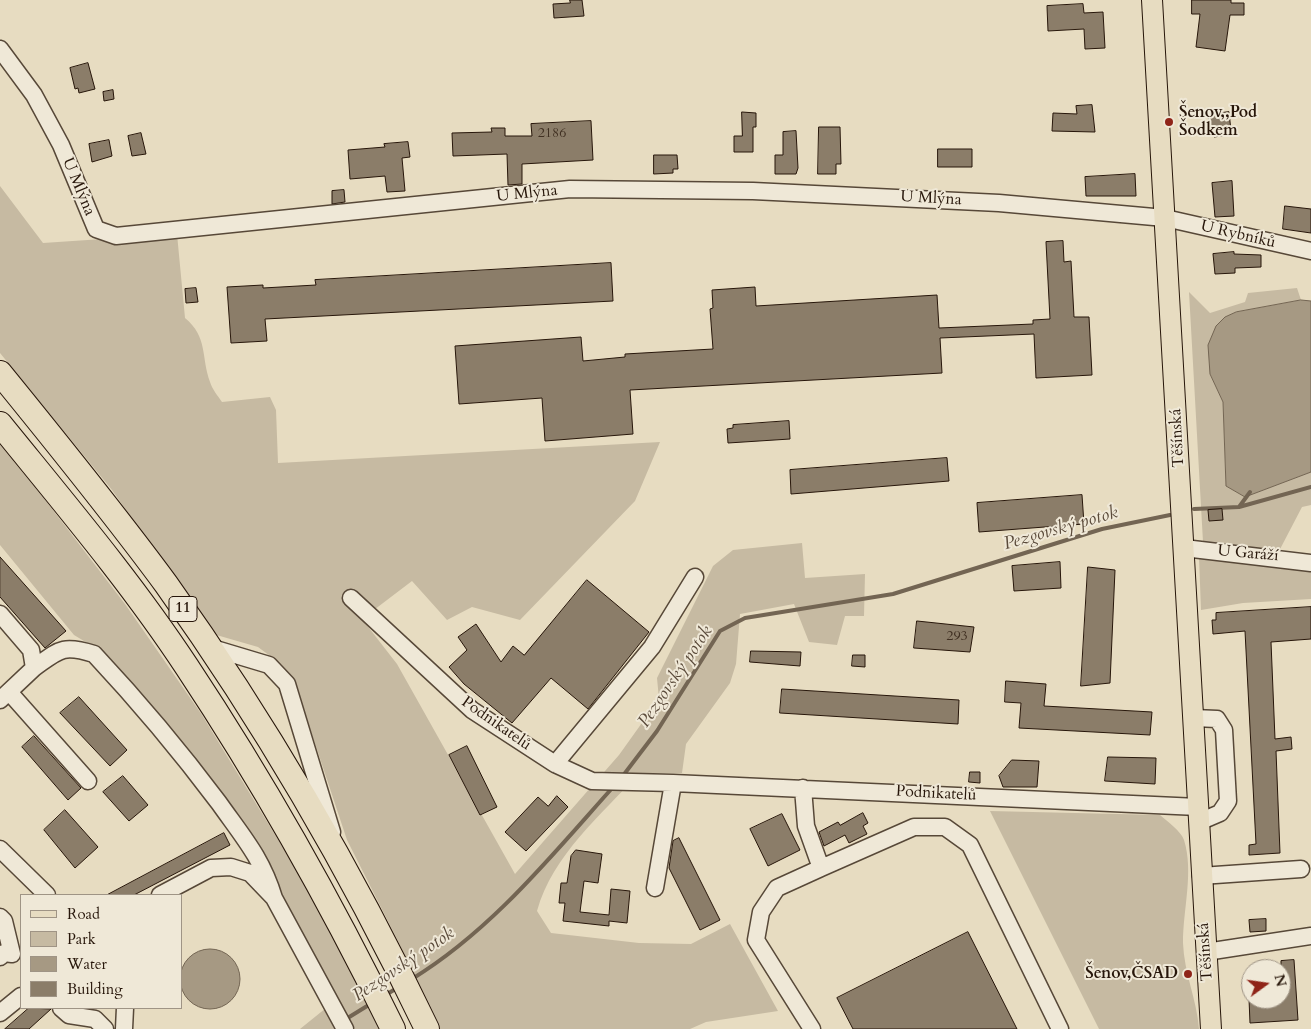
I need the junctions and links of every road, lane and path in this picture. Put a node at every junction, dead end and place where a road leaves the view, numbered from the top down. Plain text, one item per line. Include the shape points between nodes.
1 (1152, 0) edge
2 (0, 49) edge
3 (1165, 218) junction
4 (1311, 251) edge
5 (0, 373) edge
6 (0, 424) edge
7 (1184, 548) junction
8 (1311, 562) edge
9 (695, 577) dead end
10 (351, 598) dead end
11 (0, 614) edge
12 (209, 647) junction
13 (34, 668) junction
14 (5, 697) edge
15 (1194, 718) junction
16 (556, 764) junction
17 (88, 782) dead end
18 (673, 783) junction
19 (803, 788) junction
20 (1198, 815) junction
21 (0, 849) edge
22 (342, 863) junction
23 (821, 868) junction
24 (1301, 869) dead end
25 (1201, 876) junction
26 (655, 888) dead end
27 (45, 894) edge
28 (162, 894) edge
29 (274, 898) junction
30 (0, 917) edge
31 (1311, 936) edge
32 (1206, 952) junction
33 (11, 958) edge
34 (20, 997) edge
35 (62, 1009) edge
36 (125, 1009) edge
37 (0, 1013) edge
38 (105, 1029) edge
39 (124, 1029) edge
40 (345, 1029) edge
41 (393, 1029) edge
42 (427, 1029) edge
43 (812, 1029) edge
44 (1060, 1029) edge
45 (1211, 1029) edge

1 - 3 main road, Těšínská
2 - 3 street, U Mlýna via 34,95 61,145 96,229 116,236 570,189 753,191 999,202
3 - 4 street, U Rybníků
3 - 7 main road, Těšínská
5 - 12 highway, 11 via 120,523
6 - 41 highway, 11 via 94,541 187,666 274,806
7 - 8 street, U Garáží
7 - 15 main road, Těšínská
9 - 16 street via 652,647
10 - 16 street, Podnikatelů via 472,710
11 - 13 street via 31,650
12 - 22 highway, 11 via 268,736
12 - 22 street via 269,664 287,684
13 - 14 street
13 - 29 street via 60,649 78,648 94,654 193,768 255,854 266,872
14 - 17 street
15 - 20 main road, Těšínská
15 - 20 street via 1217,720 1224,730 1228,801 1220,814
16 - 18 street, Podnikatelů via 592,781
18 - 19 street, Podnikatelů
18 - 26 street
19 - 20 street, Podnikatelů
19 - 23 street via 806,826
20 - 25 main road, Těšínská
21 - 27 street
22 - 42 highway, 11
23 - 43 street via 777,888 760,912 756,940
23 - 44 street via 914,827 945,827 970,845
24 - 25 street
25 - 32 main road, Těšínská
28 - 29 street via 211,868 222,867 250,873
29 - 40 street
30 - 33 street via 4,921
31 - 32 street
32 - 45 main road, Těšínská
34 - 37 street
35 - 38 street via 69,1015 95,1019
36 - 39 street

